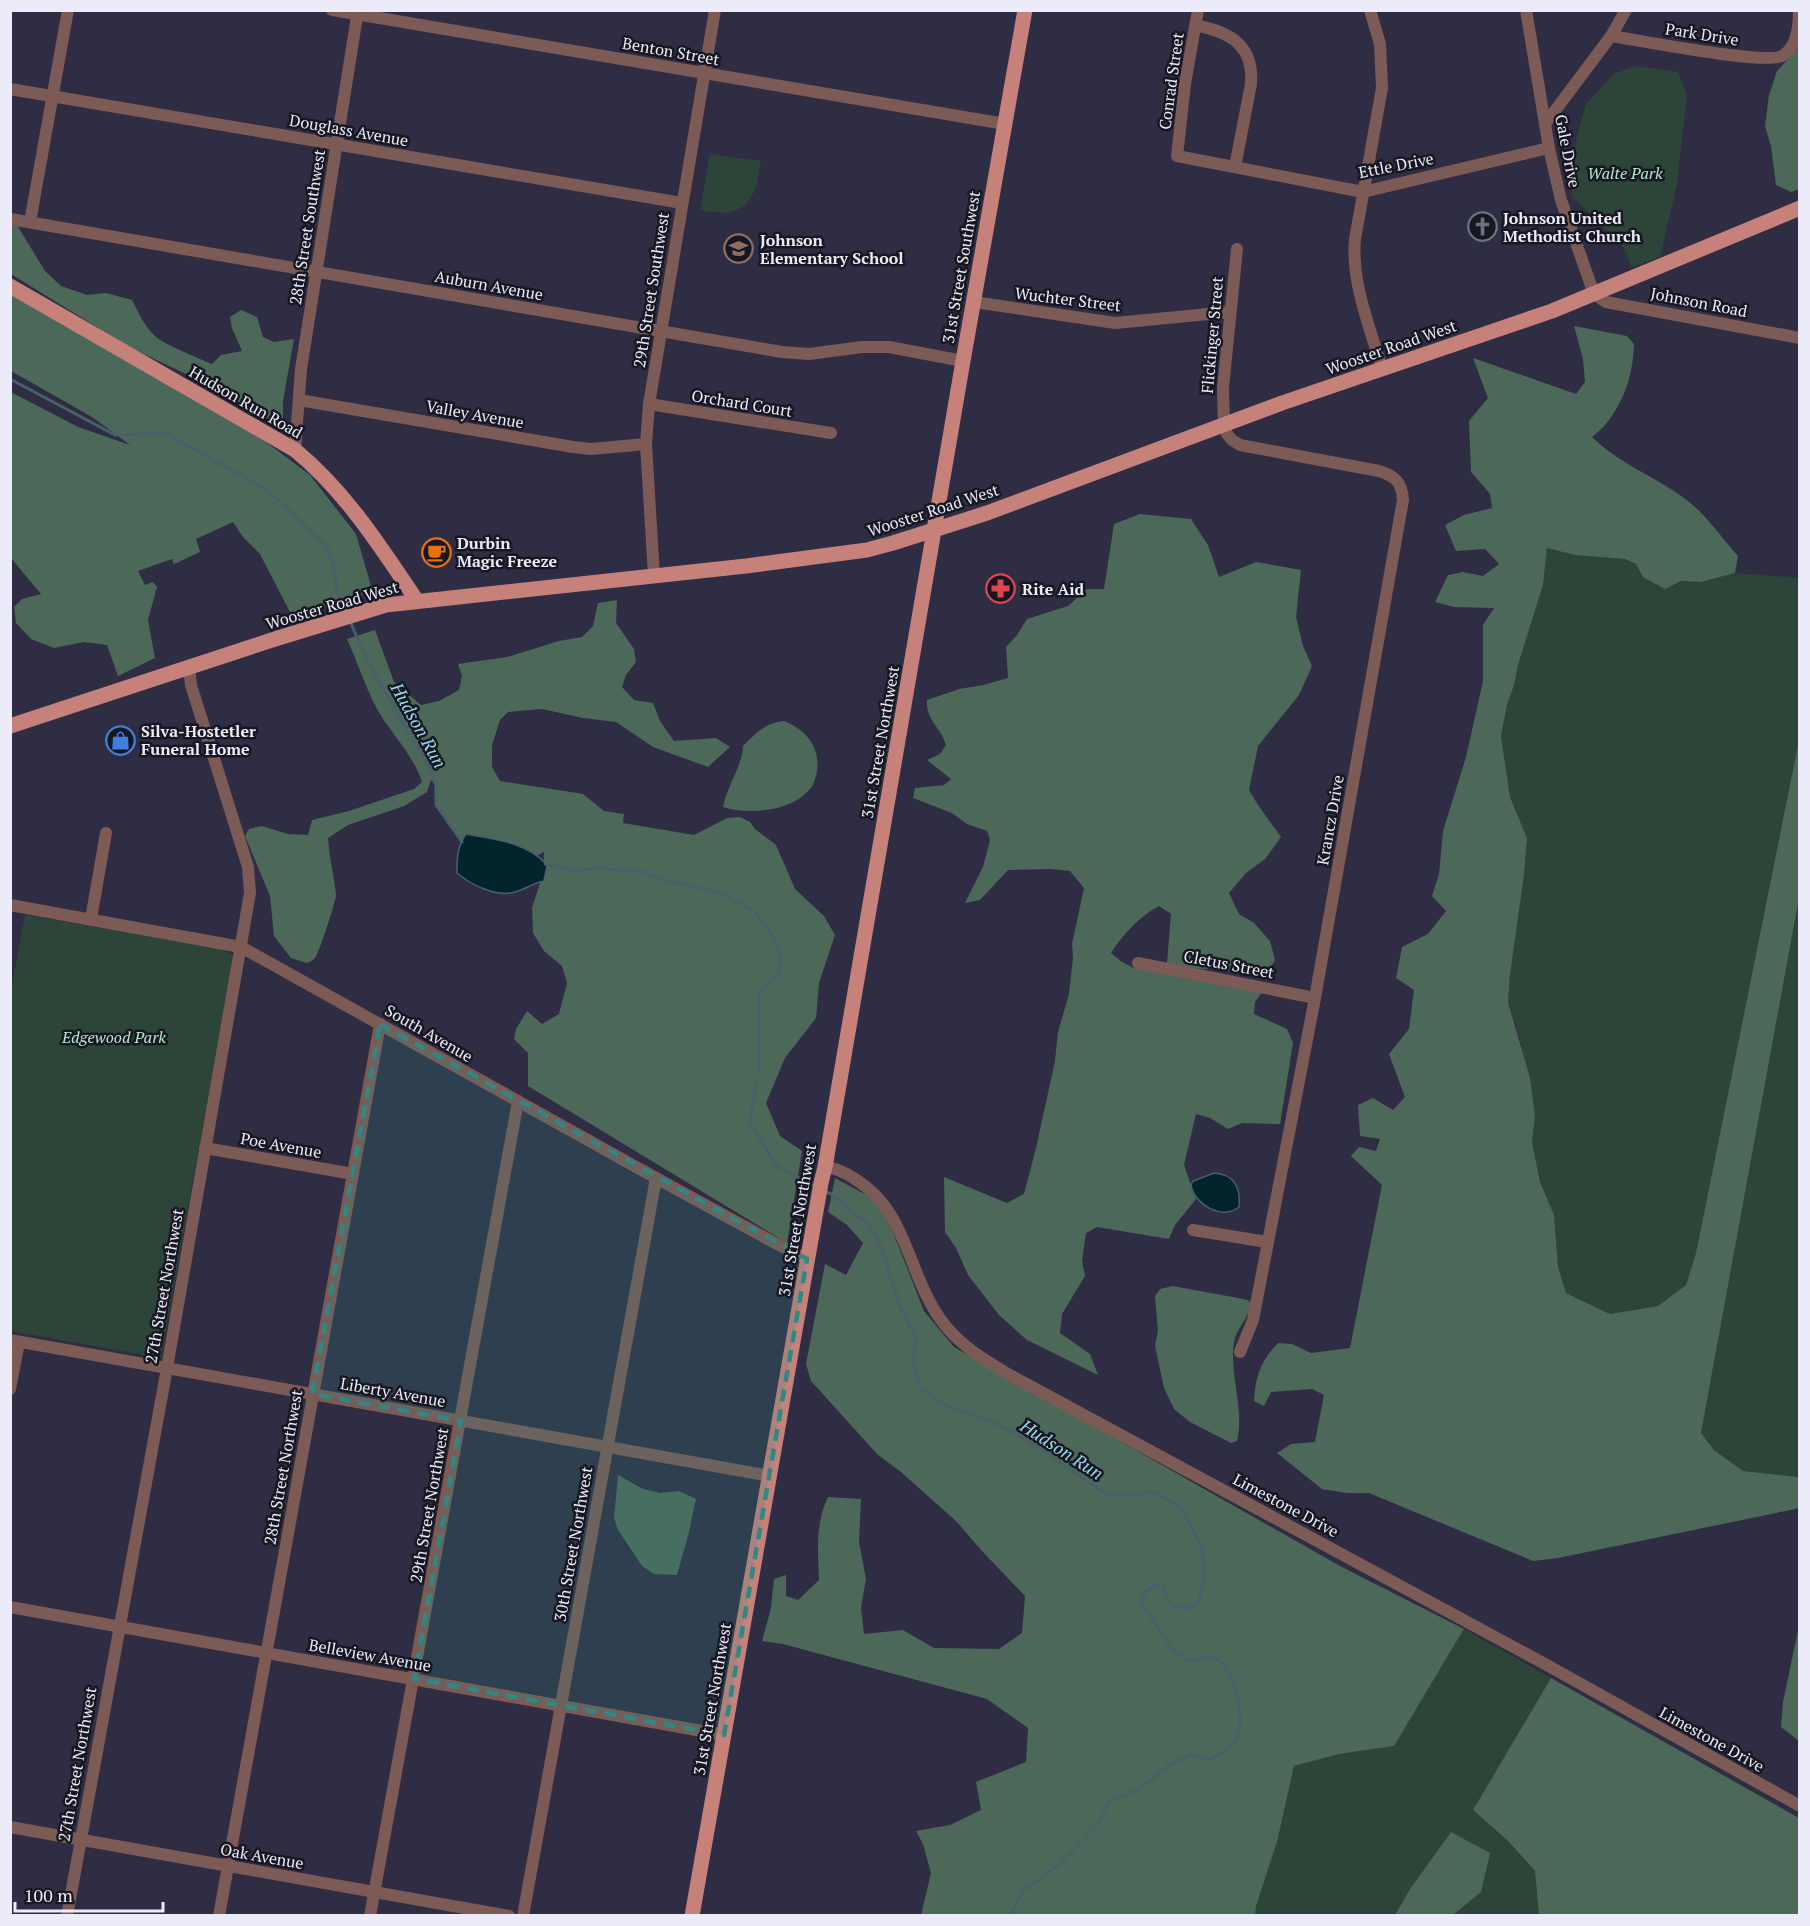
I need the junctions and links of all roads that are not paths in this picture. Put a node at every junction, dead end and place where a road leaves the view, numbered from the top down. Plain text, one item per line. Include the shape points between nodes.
1 (68, 10) edge
2 (333, 10) edge
3 (715, 10) edge
4 (1025, 10) edge
5 (1198, 10) edge
6 (1370, 10) edge
7 (1526, 10) edge
8 (1626, 10) edge
9 (1799, 10) edge
10 (357, 13) edge
11 (1196, 25) junction
12 (1611, 36) junction
13 (704, 74) junction
14 (10, 89) edge
15 (53, 96) junction
16 (1005, 124) junction
17 (1545, 124) junction
18 (337, 144) junction
19 (1549, 148) junction
20 (1177, 156) joint
21 (1235, 167) junction
22 (1363, 192) junction
23 (682, 203) junction
24 (1800, 208) edge
25 (10, 219) edge
26 (30, 222) junction
27 (1237, 249) dead end
28 (317, 271) junction
29 (10, 286) edge
30 (1594, 294) junction
31 (974, 302) junction
32 (1229, 312) junction
33 (661, 331) junction
34 (1800, 338) edge
35 (963, 361) junction
36 (1382, 369) junction
37 (299, 400) junction
38 (649, 404) junction
39 (1224, 424) junction
40 (831, 433) dead end
41 (646, 444) junction
42 (295, 450) junction
43 (934, 531) junction
44 (654, 576) junction
45 (417, 601) junction
46 (189, 667) junction
47 (10, 725) edge
48 (106, 833) dead end
49 (10, 905) edge
50 (91, 920) junction
51 (241, 947) junction
52 (1137, 963) dead end
53 (1315, 998) junction
54 (380, 1024) junction
55 (518, 1101) junction
56 (205, 1148) junction
57 (825, 1167) junction
58 (352, 1174) junction
59 (656, 1178) junction
60 (1193, 1230) dead end
61 (1267, 1242) junction
62 (807, 1259) junction
63 (15, 1341) edge
64 (1240, 1352) dead end
65 (167, 1368) junction
66 (10, 1389) edge
67 (312, 1394) junction
68 (461, 1421) junction
69 (607, 1446) junction
70 (770, 1476) junction
71 (10, 1607) edge
72 (119, 1626) junction
73 (267, 1653) junction
74 (414, 1679) junction
75 (561, 1706) junction
76 (724, 1735) junction
77 (1800, 1806) edge
78 (10, 1827) edge
79 (80, 1840) junction
80 (228, 1866) junction
81 (375, 1892) junction
82 (67, 1916) edge
83 (219, 1916) edge
84 (370, 1916) edge
85 (509, 1916) edge
86 (523, 1916) edge
87 (692, 1916) edge

1 - 15 street
2 - 10 street, Benton Street
3 - 13 street, 29th Street Southwest
4 - 16 main road, 31st Street Southwest
5 - 11 street, Conrad Street
6 - 22 street via 1380,44 1382,88
7 - 17 street, Gale Drive
8 - 12 street
9 - 12 street, Park Drive via 1795,38 1779,58 1752,58
10 - 13 street, Benton Street
10 - 18 street, 28th Street Southwest
11 - 20 street, Conrad Street
11 - 21 street via 1239,42 1248,58 1251,84
12 - 17 street
13 - 16 street, Benton Street
13 - 23 street, 29th Street Southwest
14 - 15 street, Douglass Avenue
15 - 18 street, Douglass Avenue
15 - 26 street
16 - 31 main road, 31st Street Southwest
17 - 19 street, Gale Drive
18 - 23 street, Douglass Avenue
18 - 28 street, 28th Street Southwest
19 - 22 street, Ettle Drive
19 - 30 street, Gale Drive via 1561,200
20 - 21 street, Ettle Drive
21 - 22 street, Ettle Drive
22 - 36 street via 1354,266
23 - 33 street, 29th Street Southwest
24 - 30 main road, Wooster Road West
25 - 26 street, Auburn Avenue
26 - 28 street, Auburn Avenue
27 - 32 street, Flickinger Street
28 - 33 street, Auburn Avenue
28 - 37 street, 28th Street Southwest
29 - 42 main road, Hudson Run Road
30 - 34 street, Johnson Road via 1606,302
30 - 36 main road, Wooster Road West
31 - 32 street, Wuchter Street via 1115,323
31 - 35 main road, 31st Street Southwest
32 - 39 street, Flickinger Street via 1223,373
33 - 35 street, Auburn Avenue via 800,354 889,347
33 - 38 street, 29th Street Southwest
35 - 43 main road, 31st Street Southwest
36 - 39 main road, Wooster Road West
37 - 41 street, Valley Avenue via 573,447
37 - 42 street, 28th Street Southwest
38 - 40 street, Orchard Court
38 - 41 street, 29th Street Southwest
39 - 43 main road, Wooster Road West
39 - 53 street, Krancz Drive via 1227,434 1240,445 1379,471 1396,478 1403,490
41 - 44 street, 29th Street Southwest
42 - 45 main road, Hudson Run Road via 360,519
43 - 44 main road, Wooster Road West via 867,550
43 - 57 main road, 31st Street Northwest
44 - 45 main road, Wooster Road West
45 - 46 main road, Wooster Road West via 365,611
46 - 47 main road, Wooster Road West
46 - 51 street, 27th Street Northwest via 191,685 248,867 250,893
48 - 50 street
49 - 50 street, South Avenue
50 - 51 street, South Avenue
51 - 54 street, South Avenue
51 - 56 street, 27th Street Northwest
52 - 53 street, Cletus Street
53 - 61 street, Krancz Drive
54 - 55 street, South Avenue
54 - 58 street, 28th Street Northwest
55 - 59 street, South Avenue
55 - 68 street, 29th Street Northwest
56 - 58 street, Poe Avenue
56 - 65 street, 27th Street Northwest
57 - 62 main road, 31st Street Northwest
57 - 77 street, Limestone Drive via 848,1174 883,1202 896,1221 933,1308 969,1350
58 - 67 street, 28th Street Northwest
59 - 62 street, South Avenue
59 - 69 street, 30th Street Northwest
60 - 61 street
61 - 64 street, Krancz Drive via 1252,1320
62 - 70 main road, 31st Street Northwest
63 - 65 street, Liberty Avenue
63 - 66 street
65 - 67 street, Liberty Avenue
65 - 72 street, 27th Street Northwest
67 - 68 street, Liberty Avenue
67 - 73 street, 28th Street Northwest
68 - 69 street, Liberty Avenue
68 - 74 street, 29th Street Northwest
69 - 70 street, Liberty Avenue
69 - 75 street, 30th Street Northwest
70 - 76 main road, 31st Street Northwest
71 - 72 street, Belleview Avenue
72 - 73 street, Belleview Avenue
72 - 79 street, 27th Street Northwest
73 - 74 street, Belleview Avenue
73 - 80 street, 28th Street Northwest
74 - 75 street, Belleview Avenue
74 - 81 street, 29th Street Northwest
75 - 76 street, Belleview Avenue
75 - 86 street, 30th Street Northwest
76 - 87 main road, 31st Street Northwest
78 - 79 street, Oak Avenue
79 - 80 street, Oak Avenue
79 - 82 street, 27th Street Northwest
80 - 81 street, Oak Avenue
80 - 83 street, 28th Street Northwest
81 - 84 street, 29th Street Northwest
81 - 85 street, Oak Avenue

